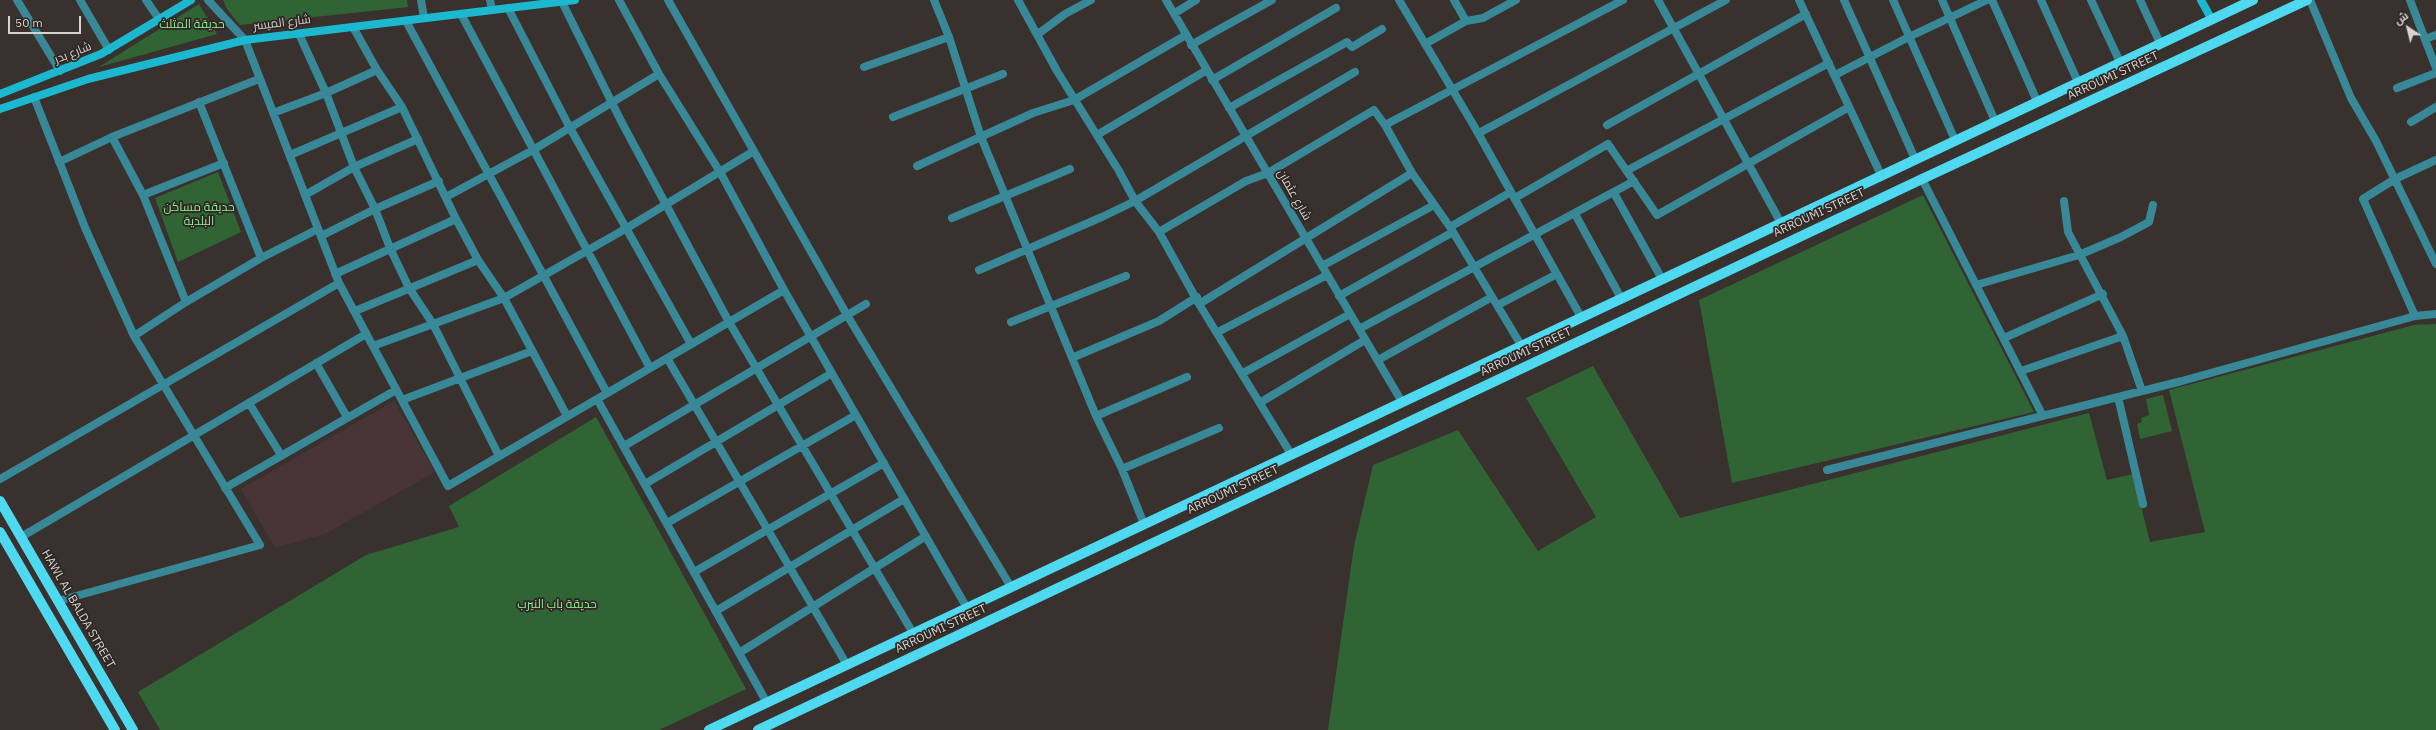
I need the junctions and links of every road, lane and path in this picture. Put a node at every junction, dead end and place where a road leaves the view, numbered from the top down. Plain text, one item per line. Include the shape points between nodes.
1 (17, 0) edge
2 (80, 0) edge
3 (146, 0) edge
4 (191, 0) edge
5 (208, 0) edge
6 (421, 0) edge
7 (490, 0) edge
8 (575, 0) edge
9 (619, 0) edge
10 (668, 0) edge
11 (934, 0) edge
12 (1018, 0) edge
13 (1091, 0) edge
14 (1166, 0) edge
15 (1196, 0) edge
16 (1272, 0) edge
17 (1399, 0) edge
18 (1454, 0) edge
19 (1516, 0) edge
20 (1623, 0) edge
21 (1658, 0) edge
22 (1726, 0) edge
23 (1800, 0) edge
24 (1844, 0) edge
25 (1893, 0) edge
26 (1942, 0) edge
27 (1987, 0) edge
28 (1992, 0) edge
29 (2041, 0) edge
30 (2091, 0) edge
31 (2140, 0) edge
32 (2201, 0) edge
33 (2254, 0) edge
34 (2308, 0) edge
35 (2410, 0) edge
36 (540, 2) edge
37 (562, 2) junction
38 (508, 8) junction
39 (1336, 8) dead end
40 (492, 10) junction
41 (1175, 13) junction
42 (461, 14) junction
43 (1806, 14) junction
44 (1950, 17) junction
45 (424, 18) junction
46 (159, 19) junction
47 (2212, 20) junction
48 (406, 21) junction
49 (1466, 21) junction
50 (353, 27) junction
51 (1382, 29) dead end
52 (1674, 30) junction
53 (299, 34) junction
54 (1038, 34) junction
55 (1186, 35) junction
56 (2436, 35) edge
57 (948, 37) junction
58 (1909, 37) junction
59 (2425, 39) junction
60 (245, 40) junction
61 (2160, 43) junction
62 (1425, 44) junction
63 (1191, 45) junction
64 (109, 50) junction
65 (1869, 57) junction
66 (2120, 62) junction
67 (1829, 63) junction
68 (864, 67) dead end
69 (2436, 68) edge
70 (377, 70) junction
71 (1207, 70) junction
72 (60, 71) junction
73 (1355, 72) dead end
74 (1698, 73) junction
75 (2436, 73) edge
76 (659, 74) junction
77 (1002, 74) dead end
78 (1835, 75) junction
79 (259, 79) junction
80 (1212, 80) junction
81 (2078, 82) junction
82 (964, 88) junction
83 (2397, 88) dead end
84 (1451, 89) junction
85 (326, 93) junction
86 (0, 94) edge
87 (34, 97) junction
88 (1074, 100) junction
89 (613, 101) junction
90 (2037, 101) junction
91 (199, 102) junction
92 (402, 107) junction
93 (1850, 107) junction
94 (2436, 107) edge
95 (1228, 108) junction
96 (0, 109) edge
97 (273, 113) junction
98 (893, 117) dead end
99 (1724, 119) junction
100 (1995, 121) junction
101 (2411, 122) dead end
102 (1385, 125) junction
103 (1607, 125) dead end
104 (570, 128) junction
105 (341, 132) junction
106 (1479, 133) junction
107 (1097, 135) junction
108 (1245, 136) junction
109 (112, 137) junction
110 (981, 137) junction
111 (418, 140) junction
112 (1955, 140) junction
113 (533, 150) junction
114 (754, 151) junction
115 (290, 155) junction
116 (1914, 159) junction
117 (2436, 160) edge
118 (59, 162) junction
119 (224, 163) junction
120 (1750, 165) junction
121 (917, 166) dead end
122 (354, 168) junction
123 (1070, 169) dead end
124 (1628, 170) junction
125 (720, 172) junction
126 (1268, 172) junction
127 (1412, 173) junction
128 (488, 174) junction
129 (1881, 175) junction
130 (1922, 179) junction
131 (2394, 179) junction
132 (439, 181) junction
133 (1634, 182) junction
134 (1614, 194) junction
135 (143, 195) junction
136 (305, 195) junction
137 (1007, 195) junction
138 (1513, 195) junction
139 (446, 197) junction
140 (1135, 200) junction
141 (2064, 201) dead end
142 (666, 202) junction
143 (1434, 204) junction
144 (2153, 205) dead end
145 (375, 209) junction
146 (1575, 214) junction
147 (952, 218) dead end
148 (456, 219) junction
149 (1781, 223) junction
150 (627, 228) junction
151 (1452, 229) junction
152 (1159, 232) junction
153 (320, 233) junction
154 (1534, 234) junction
155 (1306, 239) junction
156 (390, 248) junction
157 (587, 250) junction
158 (1029, 250) junction
159 (2079, 255) junction
160 (261, 258) junction
161 (478, 260) junction
162 (2436, 264) edge
163 (1322, 266) junction
164 (1474, 266) junction
165 (980, 270) dead end
166 (335, 274) junction
167 (1557, 274) junction
168 (543, 275) junction
169 (1126, 276) dead end
170 (1327, 276) junction
171 (1662, 279) junction
172 (339, 283) junction
173 (1976, 285) junction
174 (409, 288) junction
175 (784, 290) junction
176 (2103, 294) junction
177 (1339, 296) junction
178 (1492, 297) junction
179 (504, 298) junction
180 (1621, 298) junction
181 (1198, 300) junction
182 (186, 302) junction
183 (866, 304) dead end
184 (1052, 306) junction
185 (1498, 306) junction
186 (355, 311) junction
187 (1350, 314) junction
188 (2436, 314) edge
189 (847, 315) junction
190 (2415, 316) junction
191 (1581, 317) junction
192 (729, 322) junction
193 (1011, 322) dead end
194 (433, 324) junction
195 (1359, 328) junction
196 (1218, 332) junction
197 (366, 334) junction
198 (134, 336) junction
199 (811, 336) junction
200 (2123, 336) junction
201 (2004, 338) junction
202 (1365, 340) junction
203 (691, 344) junction
204 (1521, 345) junction
205 (373, 346) junction
206 (532, 351) junction
207 (1074, 357) junction
208 (667, 358) junction
209 (1378, 360) junction
210 (316, 363) junction
211 (650, 368) junction
212 (757, 368) junction
213 (2021, 371) junction
214 (1243, 373) junction
215 (832, 374) junction
216 (1187, 377) dead end
217 (460, 378) junction
218 (163, 385) junction
219 (396, 390) junction
220 (2142, 391) junction
221 (607, 393) junction
222 (2118, 397) junction
223 (597, 399) junction
224 (402, 400) junction
225 (1261, 402) junction
226 (1402, 402) junction
227 (249, 403) junction
228 (695, 405) junction
229 (778, 405) junction
230 (856, 415) junction
231 (567, 416) junction
232 (1096, 416) junction
233 (2044, 416) junction
234 (347, 417) junction
235 (1219, 428) dead end
236 (193, 435) junction
237 (717, 442) junction
238 (624, 446) junction
239 (802, 446) junction
240 (1291, 454) junction
241 (281, 455) junction
242 (499, 456) junction
243 (884, 463) junction
244 (1122, 469) junction
245 (1827, 470) dead end
246 (0, 479) edge
247 (740, 482) junction
248 (645, 484) junction
249 (225, 488) junction
250 (831, 493) junction
251 (904, 499) junction
252 (0, 501) edge
253 (2143, 504) dead end
254 (667, 523) junction
255 (1144, 524) junction
256 (768, 530) junction
257 (852, 530) junction
258 (0, 532) edge
259 (926, 536) junction
260 (21, 537) junction
261 (790, 567) junction
262 (875, 568) junction
263 (694, 572) junction
264 (1012, 587) junction
265 (58, 601) junction
266 (813, 606) junction
267 (967, 608) junction
268 (716, 611) junction
269 (914, 633) junction
270 (739, 652) junction
271 (847, 664) junction
272 (767, 703) junction
273 (115, 730) edge
274 (133, 730) edge
275 (709, 730) edge
276 (758, 730) edge

1 - 72 street
2 - 64 street
3 - 46 street
4 - 46 main road, شارع بدر
5 - 60 street
6 - 45 street
7 - 40 street
8 - 37 main road, شارع الميسر
9 - 76 street
10 - 114 street
11 - 57 street
12 - 54 street
13 - 54 street via 1065,14
14 - 41 street, شارع عثمان
15 - 41 street
16 - 63 street
17 - 62 street
18 - 49 street
19 - 49 street via 1483,18
20 - 84 street
21 - 52 street
22 - 52 street
23 - 43 street
24 - 65 street
25 - 58 street
26 - 44 street
27 - 44 street
28 - 90 street
29 - 81 street
30 - 66 street
31 - 61 street
32 - 47 main road
33 - 47 main road, ARROUMI STREET
34 - 130 main road, ARROUMI STREET
34 - 131 street via 2351,98
35 - 59 street
36 - 37 main road, شارع الميسر
36 - 38 main road, شارع الميسر
37 - 89 street
38 - 40 main road, شارع الميسر
38 - 104 street
39 - 80 street
40 - 42 main road, شارع الميسر
41 - 55 street, شارع عثمان
42 - 45 main road, شارع الميسر
42 - 113 street
43 - 67 street
43 - 74 street
44 - 58 street
44 - 100 street
45 - 48 main road, شارع الميسر
46 - 64 main road, شارع بدر
47 - 61 main road, ARROUMI STREET
48 - 50 main road, شارع الميسر
48 - 128 street
49 - 62 street
50 - 53 main road, شارع الميسر
50 - 70 street
51 - 95 street via 1352,47 1348,42
52 - 74 street
52 - 106 street
53 - 60 main road, شارع الميسر
53 - 85 street
54 - 88 street
55 - 63 street, شارع عثمان
55 - 88 street
56 - 59 street
57 - 68 street
57 - 82 street
58 - 65 street
58 - 112 street
59 - 69 street
60 - 79 street
60 - 87 main road, شارع الميسر via 88,80
61 - 66 main road, ARROUMI STREET
62 - 84 street
63 - 71 street, شارع عثمان
64 - 72 main road, شارع بدر
65 - 78 street
65 - 116 street
66 - 81 main road, ARROUMI STREET
67 - 78 street
67 - 99 street
70 - 85 street
70 - 92 street
71 - 80 street, شارع عثمان
71 - 107 street
72 - 86 main road, شارع بدر
73 - 108 street
74 - 99 street
74 - 103 street
75 - 83 street
76 - 89 street
76 - 125 street
77 - 82 street
78 - 93 street
79 - 91 street
79 - 97 street
80 - 95 street, شارع عثمان
81 - 90 main road, ARROUMI STREET
82 - 98 street
82 - 110 street
84 - 102 street
84 - 106 street
85 - 97 street
85 - 105 street
87 - 96 main road, شارع الميسر
87 - 118 street
88 - 107 street
88 - 110 street via 1033,112
89 - 104 street
89 - 142 street
90 - 100 main road, ARROUMI STREET
91 - 109 street
91 - 119 street
92 - 105 street
92 - 111 street
93 - 120 street
93 - 129 street
94 - 101 street
95 - 108 street, شارع عثمان
97 - 115 street
99 - 120 street
99 - 124 street
100 - 112 main road, ARROUMI STREET
102 - 126 street via 1374,110
102 - 127 street
104 - 113 street
104 - 150 street
105 - 115 street
105 - 122 street
106 - 138 street
107 - 140 street
108 - 126 street, شارع عثمان
108 - 140 street
109 - 118 street
109 - 135 street
110 - 121 street
110 - 137 street
111 - 122 street
111 - 132 street
112 - 116 main road, ARROUMI STREET
113 - 128 street
113 - 157 street
114 - 125 street
114 - 189 street
115 - 136 street
116 - 129 main road, ARROUMI STREET
117 - 131 street
118 - 198 street
119 - 135 street
119 - 160 street
120 - 133 street via 1657,215
120 - 149 street
122 - 136 street
122 - 145 street
123 - 137 street
124 - 133 street
124 - 138 street via 1608,144
125 - 142 street
125 - 175 street
126 - 152 street via 1246,181
126 - 155 street, شارع عثمان
127 - 143 street
127 - 155 street
128 - 139 street
128 - 168 street
129 - 149 main road, ARROUMI STREET
130 - 173 street
130 - 276 main road, ARROUMI STREET
131 - 162 street
131 - 190 street via 2363,199
132 - 139 street
132 - 145 street
133 - 134 street
134 - 146 street
134 - 171 street
135 - 182 street
136 - 153 street
137 - 147 street
137 - 158 street
138 - 151 street
138 - 154 street
139 - 148 street
140 - 152 street
140 - 158 street
141 - 159 street via 2068,232
142 - 150 street
142 - 192 street
143 - 151 street
143 - 163 street
144 - 159 street via 2149,222
145 - 153 street
145 - 156 street
146 - 154 street
146 - 180 street
148 - 156 street
148 - 161 street
149 - 171 main road, ARROUMI STREET
150 - 157 street
150 - 203 street
151 - 164 street
151 - 177 street
152 - 181 street
153 - 160 street
153 - 166 street
154 - 164 street
154 - 167 street
155 - 163 street, شارع عثمان
155 - 181 street
156 - 166 street
156 - 174 street
157 - 168 street
157 - 211 street
158 - 165 street
158 - 184 street
159 - 173 street
159 - 176 street
160 - 182 street
161 - 174 street
161 - 179 street
163 - 170 street, شارع عثمان
164 - 178 street
164 - 195 street
166 - 172 street
167 - 185 street
167 - 191 street
168 - 179 street
168 - 221 street
169 - 184 street
170 - 177 street, شارع عثمان
170 - 196 street
171 - 180 main road, ARROUMI STREET
172 - 186 street
172 - 218 street
173 - 201 street
174 - 186 street
174 - 194 street
175 - 192 street
175 - 199 street
176 - 200 street
176 - 201 street
177 - 187 street, شارع عثمان
178 - 185 street
178 - 209 street
179 - 194 street
179 - 206 street
180 - 191 main road, ARROUMI STREET
181 - 196 street
181 - 207 street via 1159,321
182 - 198 street
183 - 189 street
184 - 193 street
184 - 207 street
185 - 204 street
186 - 197 street
187 - 195 street, شارع عثمان
187 - 214 street
188 - 190 street
189 - 199 street
189 - 264 street
190 - 220 street
191 - 204 main road, ARROUMI STREET
192 - 203 street
192 - 212 street
194 - 205 street
194 - 217 street
195 - 202 street, شارع عثمان
196 - 214 street
197 - 205 street
197 - 210 street
198 - 218 street
199 - 212 street
199 - 215 street
200 - 213 street
200 - 220 street
201 - 213 street
202 - 209 street, شارع عثمان
202 - 225 street
203 - 208 street
204 - 226 main road, ARROUMI STREET
205 - 219 street
206 - 217 street
206 - 231 street
207 - 232 street
208 - 211 street
208 - 228 street
209 - 226 street, شارع عثمان
210 - 227 street
210 - 234 street
211 - 221 street
212 - 228 street
212 - 229 street
213 - 233 street
214 - 225 street
215 - 229 street
215 - 230 street
216 - 232 street
217 - 224 street
217 - 242 street
218 - 236 street
218 - 246 street
219 - 224 street
219 - 234 street
220 - 222 street
221 - 223 street
222 - 233 street
222 - 253 street
223 - 231 street
223 - 238 street
224 - 242 street via 448,486
225 - 240 street
226 - 240 main road, ARROUMI STREET
227 - 236 street
227 - 241 street
228 - 237 street
228 - 238 street
229 - 237 street
229 - 239 street
230 - 239 street
230 - 243 street
231 - 242 street
232 - 244 street
233 - 245 street
234 - 241 street
235 - 244 street
236 - 249 street
236 - 260 street
237 - 247 street
237 - 248 street
238 - 248 street
239 - 247 street
239 - 250 street
240 - 255 main road, ARROUMI STREET
241 - 249 street
243 - 250 street
243 - 251 street
244 - 255 street
247 - 254 street
247 - 256 street
248 - 254 street
249 - 265 street via 260,545
250 - 256 street
250 - 257 street
251 - 257 street
251 - 259 street
252 - 260 main road, HAWL AL BALDA STREET
254 - 263 street
255 - 264 main road, ARROUMI STREET
256 - 261 street
256 - 263 street
257 - 261 street
257 - 262 street
258 - 273 main road
259 - 262 street
259 - 267 street
260 - 265 main road, HAWL AL BALDA STREET
261 - 266 street
261 - 268 street
262 - 266 street
262 - 269 street
263 - 268 street
264 - 267 main road, ARROUMI STREET
265 - 274 main road, HAWL AL BALDA STREET
266 - 270 street
266 - 271 street
267 - 269 main road, ARROUMI STREET
268 - 270 street
269 - 271 main road, ARROUMI STREET
270 - 272 street
271 - 272 main road, ARROUMI STREET
272 - 275 main road, ARROUMI STREET

